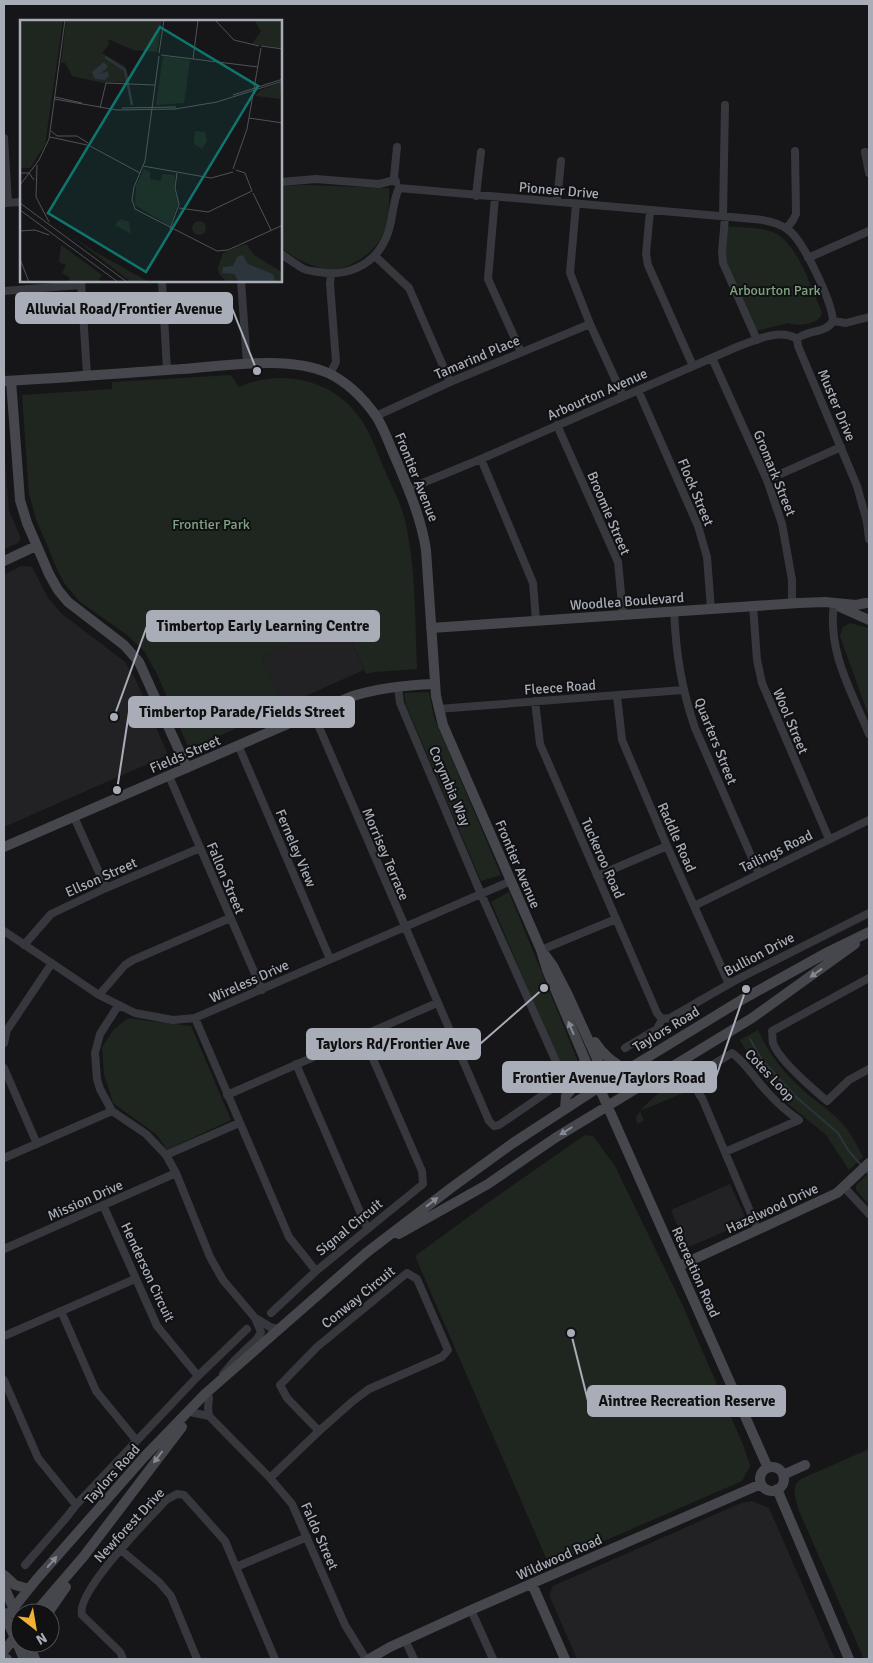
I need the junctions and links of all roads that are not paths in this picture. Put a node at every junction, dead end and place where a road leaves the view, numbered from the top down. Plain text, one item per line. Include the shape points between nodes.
1 (725, 105) dead end
2 (4, 138) edge
3 (397, 147) dead end
4 (795, 151) dead end
5 (480, 152) dead end
6 (865, 152) dead end
7 (561, 162) dead end
8 (869, 173) edge
9 (395, 180) junction
10 (282, 182) edge
11 (399, 188) junction
12 (476, 196) junction
13 (495, 197) junction
14 (20, 202) edge
15 (557, 202) junction
16 (6, 203) edge
17 (576, 204) junction
18 (650, 211) junction
19 (724, 216) junction
20 (787, 228) junction
21 (869, 231) edge
22 (282, 255) edge
23 (375, 256) junction
24 (808, 258) junction
25 (331, 274) junction
26 (162, 282) edge
27 (241, 282) edge
28 (81, 283) edge
29 (4, 291) edge
30 (869, 317) edge
31 (834, 321) junction
32 (590, 324) junction
33 (797, 339) junction
34 (756, 340) junction
35 (521, 352) junction
36 (712, 358) junction
37 (247, 364) junction
38 (693, 366) junction
39 (167, 370) junction
40 (330, 374) junction
41 (87, 375) junction
42 (7, 381) edge
43 (450, 382) junction
44 (638, 390) junction
45 (623, 396) junction
46 (376, 416) junction
47 (558, 425) junction
48 (841, 447) junction
49 (481, 459) junction
50 (767, 480) junction
51 (408, 489) junction
52 (868, 522) edge
53 (869, 539) edge
54 (36, 546) junction
55 (4, 561) edge
56 (868, 600) edge
57 (792, 603) junction
58 (831, 603) junction
59 (752, 606) junction
60 (711, 609) junction
61 (674, 611) junction
62 (623, 614) junction
63 (536, 620) junction
64 (869, 620) edge
65 (431, 628) junction
66 (435, 684) junction
67 (398, 687) junction
68 (683, 690) junction
69 (617, 696) junction
70 (535, 701) junction
71 (438, 709) junction
72 (313, 713) junction
73 (869, 734) edge
74 (238, 747) junction
75 (187, 768) junction
76 (169, 776) junction
77 (74, 817) junction
78 (869, 820) edge
79 (829, 839) junction
80 (667, 846) junction
81 (5, 847) edge
82 (200, 848) junction
83 (759, 874) junction
84 (597, 876) junction
85 (511, 881) junction
86 (106, 888) junction
87 (481, 894) junction
88 (694, 906) junction
89 (869, 913) edge
90 (230, 918) junction
91 (616, 919) junction
92 (404, 928) junction
93 (4, 931) edge
94 (869, 933) edge
95 (24, 945) junction
96 (541, 950) junction
97 (330, 960) junction
98 (52, 963) junction
99 (869, 978) edge
100 (728, 984) junction
101 (262, 990) junction
102 (99, 995) junction
103 (437, 1004) junction
104 (118, 1006) junction
105 (195, 1018) junction
106 (662, 1019) junction
107 (580, 1021) junction
108 (363, 1036) junction
109 (4, 1043) edge
110 (625, 1048) dead end
111 (584, 1059) junction
112 (296, 1064) junction
113 (4, 1068) edge
114 (869, 1069) edge
115 (626, 1070) junction
116 (599, 1087) junction
117 (227, 1095) junction
118 (608, 1106) junction
119 (565, 1109) junction
120 (112, 1111) junction
121 (239, 1123) junction
122 (37, 1144) junction
123 (725, 1152) junction
124 (166, 1155) junction
125 (4, 1158) edge
126 (869, 1163) edge
127 (176, 1173) junction
128 (844, 1187) junction
129 (103, 1205) junction
130 (869, 1214) edge
131 (368, 1228) junction
132 (758, 1230) junction
133 (4, 1249) edge
134 (366, 1254) junction
135 (678, 1266) junction
136 (316, 1271) junction
137 (135, 1279) junction
138 (61, 1311) junction
139 (271, 1313) dead end
140 (255, 1318) junction
141 (247, 1329) dead end
142 (279, 1329) junction
143 (4, 1336) edge
144 (198, 1376) junction
145 (4, 1380) edge
146 (207, 1396) junction
147 (194, 1413) junction
148 (209, 1416) junction
149 (319, 1431) junction
150 (136, 1440) junction
151 (806, 1465) dead end
152 (768, 1468) junction
153 (783, 1475) junction
154 (270, 1478) junction
155 (762, 1484) junction
156 (777, 1489) junction
157 (76, 1505) junction
158 (307, 1537) junction
159 (121, 1550) junction
160 (84, 1556) junction
161 (25, 1565) dead end
162 (236, 1567) junction
163 (4, 1575) edge
164 (532, 1584) junction
165 (4, 1586) edge
166 (29, 1589) junction
167 (44, 1603) edge
168 (55, 1603) edge
169 (471, 1610) junction
170 (7, 1614) edge
171 (405, 1640) junction
172 (123, 1659) edge
173 (197, 1659) edge
174 (275, 1659) edge
175 (367, 1659) edge
176 (414, 1659) edge
177 (493, 1659) edge
178 (565, 1659) edge
179 (849, 1659) edge

1 - 19 street
2 - 16 street
3 - 9 street
4 - 20 street via 796,214
5 - 12 street
6 - 8 street
7 - 15 street
9 - 10 street via 379,184 316,179
9 - 11 street
11 - 12 street, Pioneer Drive
11 - 23 street via 394,197 393,216 386,239
12 - 13 street, Pioneer Drive
13 - 15 street, Pioneer Drive
13 - 35 street via 488,279
14 - 16 street
15 - 17 street, Pioneer Drive
17 - 18 street, Pioneer Drive
17 - 32 street via 570,273
18 - 19 street, Pioneer Drive
18 - 38 street via 648,265
19 - 20 street, Pioneer Drive via 767,221
19 - 34 street via 723,263
20 - 24 street
21 - 24 street
22 - 25 street via 305,270
23 - 25 street via 356,269
23 - 43 street via 409,288
24 - 31 street
25 - 40 street via 336,362
26 - 39 street
27 - 37 street
28 - 29 street
28 - 41 street
30 - 31 street via 846,323
31 - 33 street via 828,327
32 - 35 street, Tamarind Place
32 - 45 street
33 - 34 street, Arbourton Avenue via 783,334
33 - 48 street, Muster Drive
34 - 36 street, Arbourton Avenue
35 - 43 street, Tamarind Place
36 - 38 street, Arbourton Avenue
36 - 50 street, Gromark Street
37 - 39 street, Frontier Avenue
37 - 40 street, Frontier Avenue via 311,366
38 - 44 street, Arbourton Avenue
39 - 41 street, Frontier Avenue
40 - 46 street, Frontier Avenue via 360,396
41 - 42 street, Frontier Avenue
42 - 54 street via 20,500
43 - 46 street, Tamarind Place
44 - 45 street, Arbourton Avenue
44 - 60 street, Flock Street via 698,526 707,557
45 - 47 street, Arbourton Avenue
46 - 51 street, Frontier Avenue
47 - 49 street, Arbourton Avenue
47 - 62 street, Broomie Street via 618,562
48 - 50 street
48 - 52 street, Muster Drive
49 - 51 street, Arbourton Avenue
49 - 63 street via 533,583
50 - 57 street, Gromark Street via 788,552
51 - 65 street, Frontier Avenue via 424,536
52 - 53 street, Muster Drive
54 - 55 street
54 - 75 street via 62,596 124,645 139,662
56 - 58 street, Woodlea Boulevard via 856,605
56 - 64 street via 864,614
57 - 58 street, Woodlea Boulevard
57 - 59 street, Woodlea Boulevard
58 - 64 street, Woodlea Boulevard
58 - 73 street via 836,655
59 - 60 street, Woodlea Boulevard
59 - 79 street, Wool Street via 762,682
60 - 61 street, Woodlea Boulevard
61 - 62 street, Woodlea Boulevard
61 - 68 street, Quarters Street
62 - 63 street, Woodlea Boulevard
63 - 65 street, Woodlea Boulevard
65 - 66 street, Frontier Avenue
66 - 67 street, Fields Street
66 - 71 street, Frontier Avenue
67 - 72 street, Fields Street via 361,693
67 - 87 street, Corymbia Way via 400,703
68 - 69 street, Fleece Road
68 - 83 street, Quarters Street via 694,728
69 - 70 street, Fleece Road
69 - 80 street, Raddle Road via 622,740
70 - 71 street, Fleece Road
70 - 84 street, Tuckeroo Road via 540,744
71 - 85 street, Frontier Avenue
72 - 74 street, Fields Street
72 - 92 street, Morrisey Terrace
74 - 75 street, Fields Street
74 - 97 street, Ferneley View
75 - 76 street, Fields Street
76 - 77 street, Fields Street
76 - 82 street, Fallon Street
77 - 81 street, Fields Street
77 - 86 street
78 - 79 street, Tailings Road
79 - 83 street, Tailings Road
80 - 84 street
80 - 88 street, Raddle Road
82 - 86 street, Ellson Street
82 - 90 street, Fallon Street
83 - 88 street, Tailings Road
84 - 91 street, Tuckeroo Road
85 - 87 street, Wireless Drive
85 - 96 street, Frontier Avenue
86 - 95 street, Ellson Street via 52,914
87 - 92 street, Wireless Drive
87 - 103 street, Corymbia Way via 562,1080 499,1125 491,1124
88 - 100 street, Raddle Road
89 - 100 street, Bullion Drive
90 - 101 street, Fallon Street
90 - 102 street via 133,960
91 - 96 street
91 - 106 street, Tuckeroo Road
92 - 97 street, Wireless Drive
92 - 103 street, Morrisey Terrace
93 - 95 street, Wireless Drive
94 - 115 street, Taylors Road via 743,999
94 -> 118 street, Taylors Road via 752,1018
95 - 98 street, Wireless Drive
96 - 107 street, Frontier Avenue
111 -> 96 street, Frontier Avenue via 546,970
97 - 101 street, Wireless Drive
98 - 102 street, Wireless Drive
98 - 109 street via 7,1030
99 - 114 street via 772,1032 773,1045 803,1081 827,1101 849,1080
100 - 106 street, Bullion Drive via 670,1018
101 - 105 street, Wireless Drive
102 - 104 street, Wireless Drive
103 - 108 street
104 - 105 street, Wireless Drive via 153,1017 173,1020
104 - 120 street via 100,1034 95,1053 97,1079
105 - 117 street, Signal Circuit
106 - 110 street via 657,1029
107 - 115 street via 601,1052
107 - 116 street, Frontier Avenue via 602,1070
108 - 112 street
108 - 131 street, Signal Circuit via 422,1171 423,1184
111 - 116 street, Frontier Avenue
111 - 119 street via 580,1079 566,1096
112 - 117 street
112 - 131 street
113 - 122 street
115 - 116 street, Taylors Road
116 - 118 street, Recreation Road
116 - 119 street, Taylors Road
117 - 121 street, Signal Circuit
118 -> 134 street, Taylors Road via 488,1184
118 - 135 street, Recreation Road
134 -> 119 street, Taylors Road via 450,1188
120 - 122 street
120 - 124 street via 146,1134
121 - 124 street
121 - 136 street, Signal Circuit via 289,1237
122 - 125 street
123 - 123 street, Cotes Loop via 696,1084 702,1073 732,1053 743,1061 784,1110 799,1120
123 - 132 street, Cotes Loop
124 - 127 street
126 - 128 street, Hazelwood Drive
127 - 129 street, Mission Drive
127 - 140 street via 217,1270
128 - 130 street
128 - 132 street, Hazelwood Drive
129 - 133 street, Mission Drive
129 - 137 street, Henderson Circuit
131 - 136 street, Signal Circuit
132 - 135 street, Hazelwood Drive
134 - 142 street, Taylors Road
135 - 152 street, Recreation Road
136 - 139 street
137 - 138 street
137 - 144 street, Henderson Circuit via 156,1326
138 - 143 street
138 - 150 street via 96,1391
140 - 142 street
140 - 146 street via 260,1335 234,1361
141 - 144 street
142 - 146 street, Taylors Road
144 - 150 street
145 - 157 street via 38,1458
146 - 147 street, Taylors Road
146 - 148 street
166 -> 146 street, Taylors Road via 145,1456
147 - 148 street
147 -> 160 street, Taylors Road
148 - 154 street, Faldo Street
149 - 149 street, Conway Circuit via 369,1390 442,1357 448,1350 417,1279 407,1273 317,1347 280,1385 287,1398
149 - 154 street, Conway Circuit
150 - 157 street
151 - 153 street
152 - 153 street via 778,1469
152 - 155 street via 761,1475
153 - 156 street via 782,1484
154 - 158 street, Faldo Street via 292,1504
155 - 156 street via 768,1490
155 - 164 street, Wildwood Road
156 - 179 street
157 - 161 street
158 - 162 street
158 - 175 street, Faldo Street via 345,1625
159 - 162 street, Newforest Drive via 166,1500 174,1494 181,1494 221,1536
159 - 172 street, Newforest Drive via 98,1578 81,1610
159 - 173 street via 171,1596
160 - 167 street, Taylors Road
160 - 168 street
162 - 174 street, Newforest Drive
163 - 166 street via 15,1585
164 - 169 street, Wildwood Road
164 - 178 street
165 - 170 street
166 - 170 street, Taylors Road
169 - 171 street, Wildwood Road
169 - 177 street
171 - 175 street, Wildwood Road
171 - 176 street

